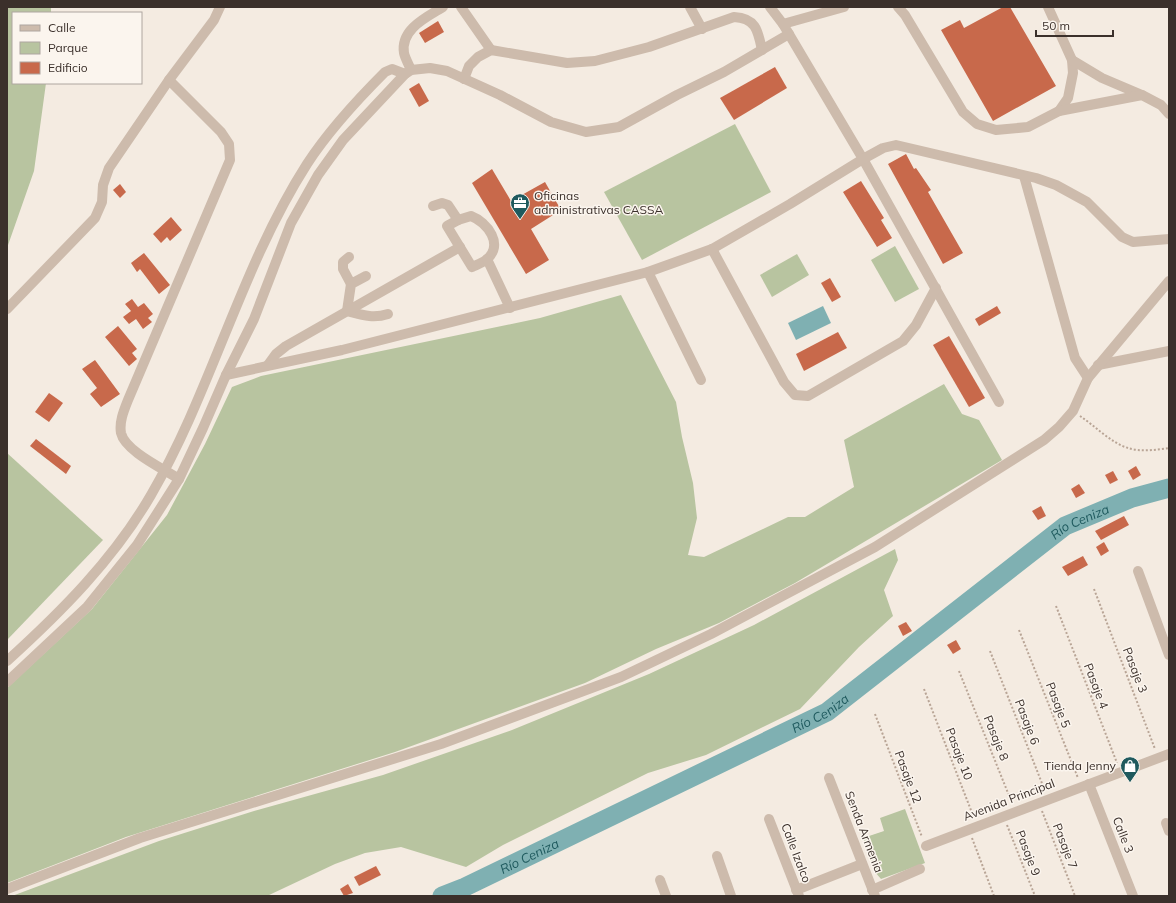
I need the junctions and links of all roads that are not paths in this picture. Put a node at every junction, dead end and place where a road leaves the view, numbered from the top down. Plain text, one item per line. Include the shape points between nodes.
1 (220, 7) edge
2 (443, 7) edge
3 (461, 7) edge
4 (690, 7) edge
5 (770, 7) edge
6 (844, 7) edge
7 (898, 7) edge
8 (1048, 7) edge
9 (783, 24) junction
10 (702, 29) junction
11 (789, 34) junction
12 (491, 50) junction
13 (762, 50) junction
14 (1072, 60) junction
15 (408, 72) junction
16 (464, 79) junction
17 (169, 80) junction
18 (1142, 95) junction
19 (1059, 111) junction
20 (1169, 114) edge
21 (863, 159) junction
22 (1024, 176) junction
23 (433, 206) dead end
24 (458, 220) junction
25 (1169, 239) edge
26 (460, 247) junction
27 (712, 249) junction
28 (349, 257) dead end
29 (487, 259) junction
30 (648, 272) junction
31 (366, 276) dead end
32 (1169, 281) edge
33 (351, 284) junction
34 (936, 288) junction
35 (510, 308) junction
36 (7, 309) edge
37 (347, 312) junction
38 (388, 314) dead end
39 (1169, 351) edge
40 (268, 365) junction
41 (1098, 365) junction
42 (226, 375) junction
43 (1088, 378) junction
44 (701, 380) dead end
45 (999, 402) dead end
46 (165, 470) junction
47 (178, 479) junction
48 (1138, 571) dead end
49 (1169, 655) edge
50 (7, 661) edge
51 (7, 682) edge
52 (1169, 754) edge
53 (829, 778) dead end
54 (1085, 785) junction
55 (769, 819) dead end
56 (926, 846) road end
57 (717, 856) dead end
58 (862, 864) junction
59 (920, 870) dead end
60 (660, 880) dead end
61 (7, 889) edge
62 (798, 893) edge
63 (874, 893) edge
64 (666, 896) edge
65 (731, 896) edge
66 (1133, 896) edge

1 - 17 street via 214,20
2 - 15 street via 410,30 404,41
3 - 12 street
4 - 10 street
5 - 9 street
6 - 9 street
7 - 19 street via 963,112 977,124 996,130 1028,127
8 - 14 street
9 - 11 street
10 - 12 street via 649,47 595,61 567,63
10 - 13 street via 734,17 745,17 753,24
11 - 13 street
11 - 21 street
12 - 16 street via 478,56
13 - 16 street via 619,127 586,132 551,122
14 - 18 street via 1102,78
14 - 19 street via 1072,87
15 - 16 street via 430,68 447,71
15 - 42 street via 343,140 318,175 291,223 254,319
15 - 46 street via 392,69 385,72 329,132 306,165 275,220
17 - 36 street via 109,168 103,185 102,202 95,218
17 - 46 street via 221,132 229,144 230,160 121,421 121,432 128,445
18 - 19 street
18 - 20 street via 1161,105
21 - 22 street via 883,148 896,145
21 - 27 street
21 - 34 street
22 - 25 street via 1056,184 1073,192 1088,202 1122,236 1133,242
22 - 43 street via 1075,358
23 - 24 street via 448,204
24 - 26 street via 448,226
24 - 29 street via 471,216 481,220 489,228 494,240
26 - 29 street via 472,267
26 - 37 street
27 - 30 street
27 - 34 street via 784,382 795,395 808,396 903,342 916,325
28 - 33 street via 343,262 343,269
29 - 35 street
30 - 35 street
30 - 44 street
31 - 33 street
32 - 41 street
33 - 37 street
34 - 45 street
35 - 40 street via 342,350
37 - 38 street via 378,317
37 - 40 street via 286,346
39 - 41 street
40 - 42 street
41 - 43 street
42 - 47 street
43 - 61 street via 1073,411 1044,440 874,547 711,634 621,677 441,744 140,838
46 - 47 street
46 - 50 street via 143,508 98,570 48,624
47 - 51 street via 136,545 87,607
48 - 49 street
52 - 54 street, Avenida Principal
53 - 58 street, Senda Armenia
54 - 56 street, Avenida Principal
54 - 66 street, Calle 3
55 - 62 street, Calle Izalco
57 - 65 street
58 - 62 street
58 - 63 street, Senda Armenia
59 - 63 street
60 - 64 street

